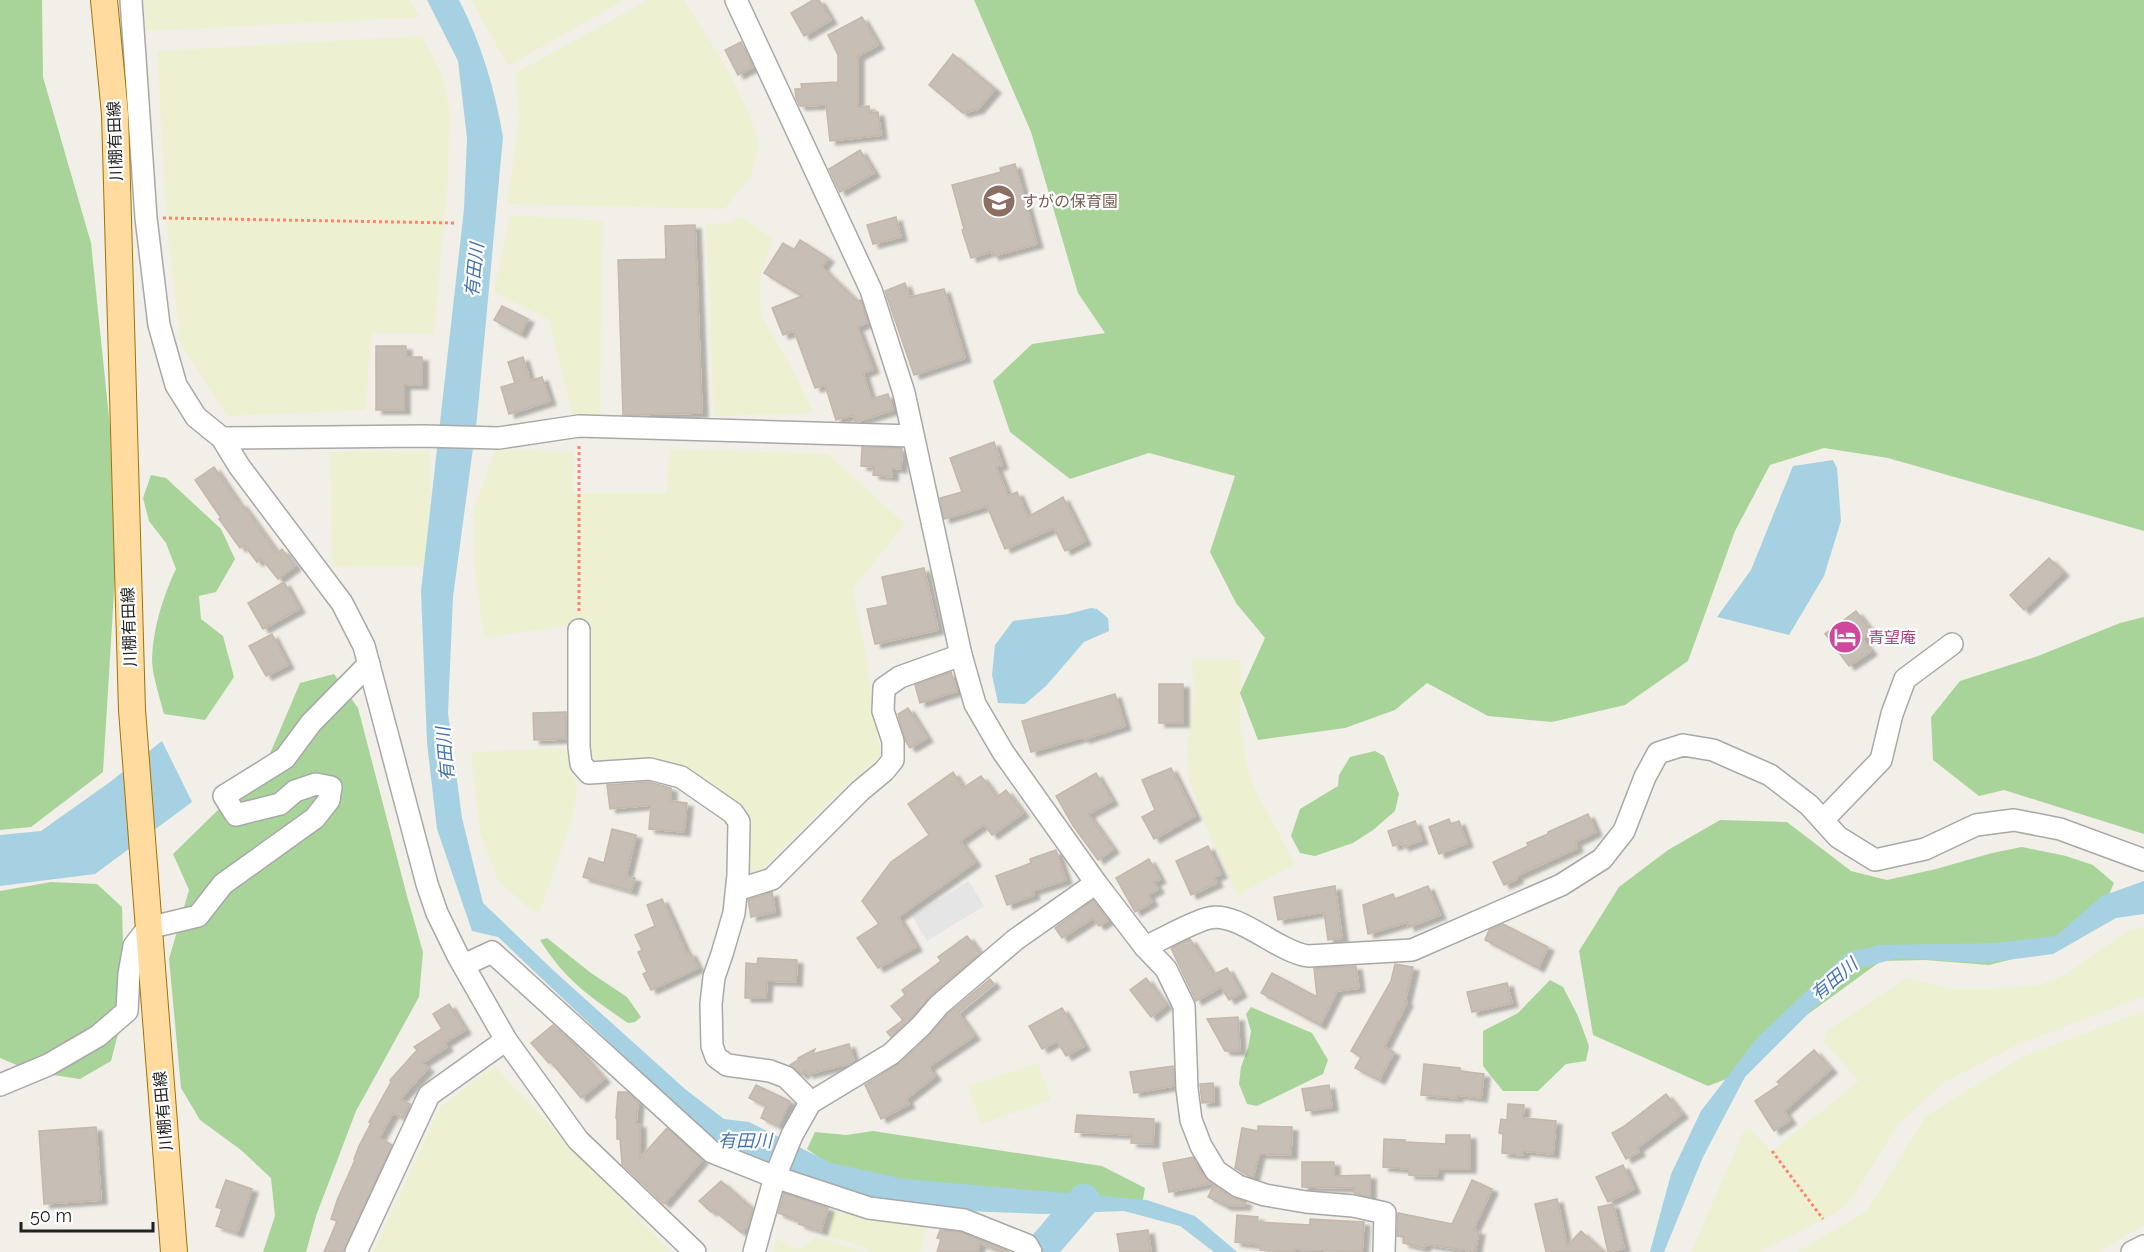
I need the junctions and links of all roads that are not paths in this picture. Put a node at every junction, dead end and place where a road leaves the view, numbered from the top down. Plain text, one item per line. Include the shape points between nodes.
1 (104, 0) edge
2 (131, 0) edge
3 (736, 0) edge
4 (913, 436) junction
5 (222, 438) junction
6 (579, 630) road end
7 (1952, 644) dead end
8 (961, 655) junction
9 (369, 664) junction
10 (1822, 820) junction
11 (2144, 860) edge
12 (1096, 883) junction
13 (736, 890) junction
14 (147, 916) junction
15 (1145, 947) junction
16 (464, 965) junction
17 (506, 1040) junction
18 (0, 1085) edge
19 (810, 1103) junction
20 (775, 1177) junction
21 (2144, 1246) edge
22 (1029, 1249) edge
23 (693, 1251) edge
24 (174, 1252) edge
25 (356, 1252) edge
26 (754, 1252) edge
27 (1384, 1252) edge
28 (2132, 1252) edge

1 - 14 main road, 川棚有田線 via 115,114 132,710
2 - 5 street via 146,218 159,325 176,386 196,417
3 - 4 street via 871,290 904,393
4 - 5 street via 579,426 499,438
4 - 8 street
5 - 9 street via 342,603
6 - 13 street via 581,764 589,773 650,769 681,777 733,813 739,822
7 - 10 street via 1905,679 1881,760
8 - 12 street via 975,704 986,725
8 - 13 street via 900,677 884,688 883,711 893,741 893,760 772,879
9 - 14 street via 311,723 285,758 224,796 236,815 280,804 295,791 316,784 331,787 329,800 315,818 223,884 198,916
9 - 16 street via 427,884
10 - 11 street via 1838,837 1875,860 1925,849 1976,825 2014,820 2060,830
10 - 15 street via 1770,775 1713,750 1683,745 1658,753 1624,831 1602,859 1561,885 1412,950 1308,957 1285,950 1239,922 1211,917
12 - 15 street
12 - 19 street via 1015,940 939,1005 891,1054
13 - 19 street via 734,913 714,977 712,1046 716,1057 728,1065 786,1077
14 - 18 street via 134,946 128,1011 98,1036 48,1065
14 - 24 main road, 川棚有田線
15 - 27 street via 1166,969 1184,1006 1191,1120 1216,1171 1238,1186 1265,1195 1385,1213
16 - 17 street
16 - 20 street via 492,952 712,1152
17 - 23 street via 578,1140
17 - 25 street via 429,1095
19 - 20 street
20 - 22 street via 869,1208 964,1220
20 - 26 street
21 - 28 street

